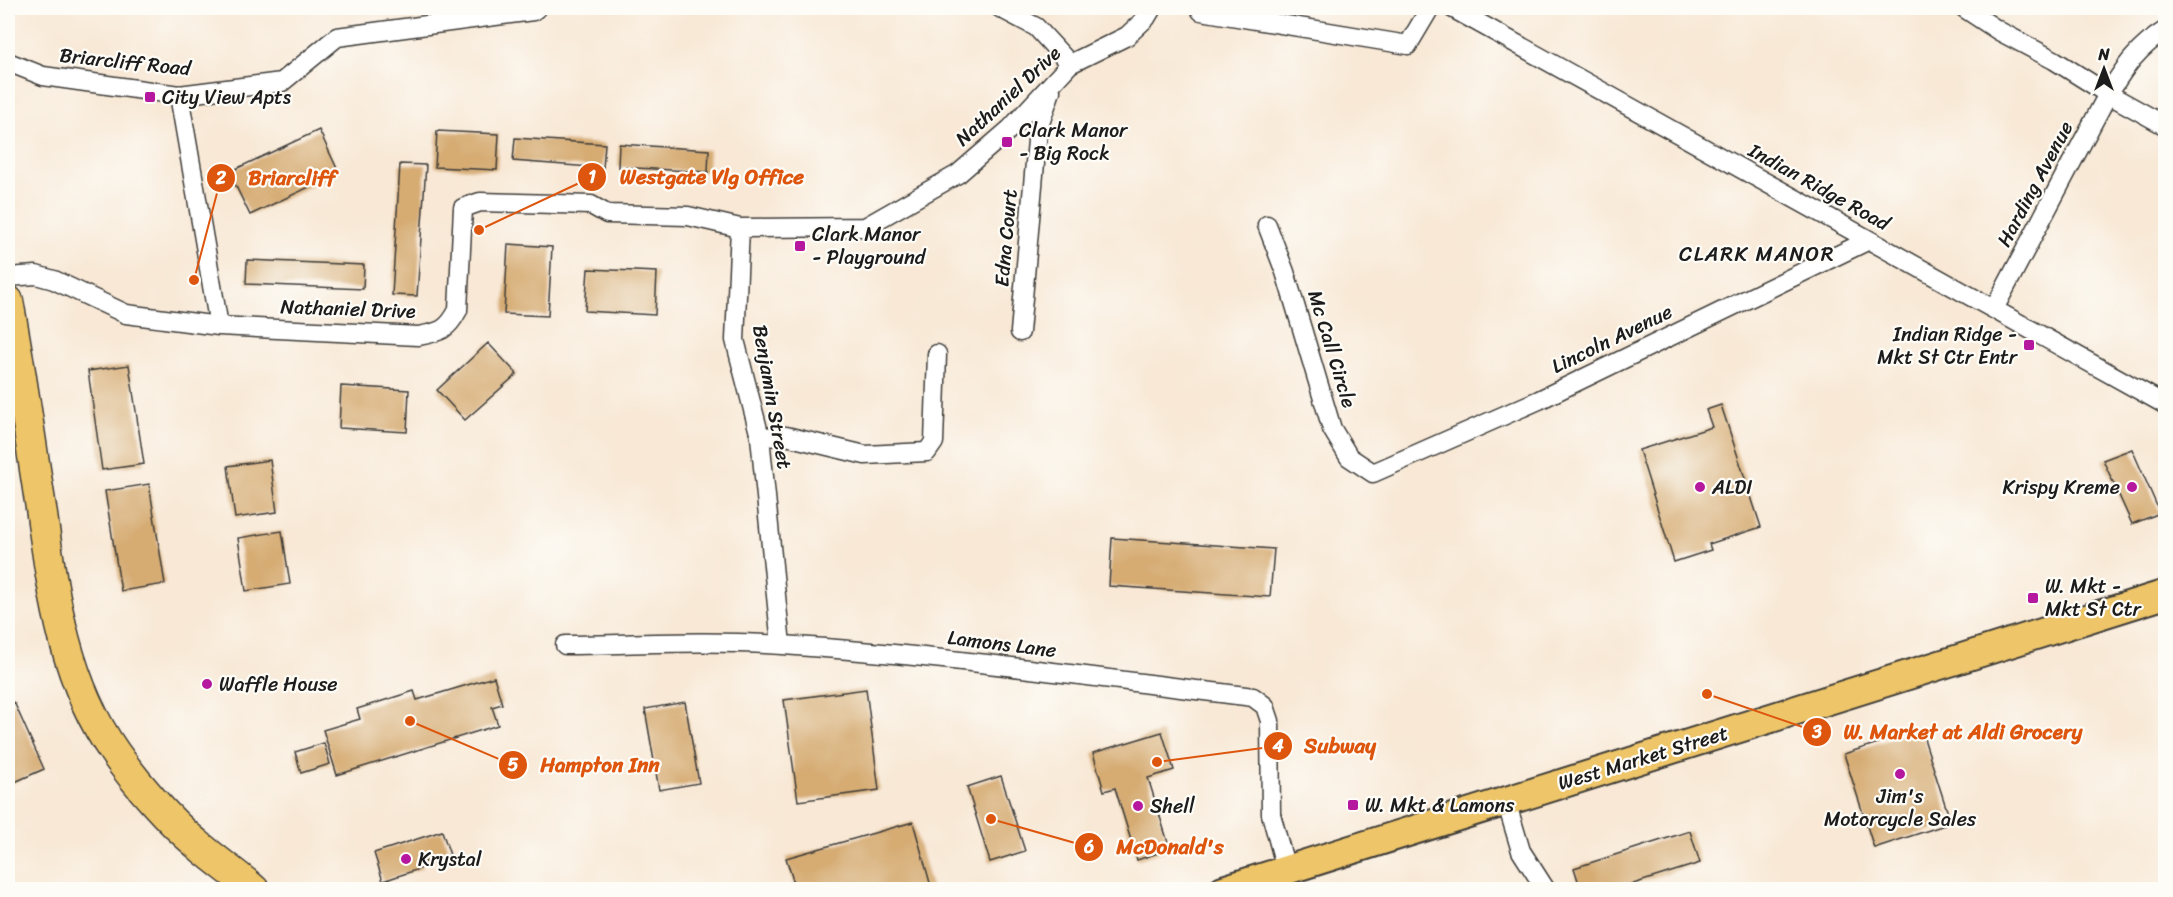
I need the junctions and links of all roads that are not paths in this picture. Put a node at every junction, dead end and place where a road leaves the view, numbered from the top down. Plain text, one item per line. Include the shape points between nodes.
1 (537, 8) edge
2 (1000, 8) edge
3 (1152, 8) edge
4 (1430, 8) edge
5 (1452, 8) edge
6 (1964, 8) edge
7 (1201, 11) dead end
8 (2166, 30) edge
9 (8, 62) edge
10 (1070, 64) junction
11 (1056, 79) junction
12 (2108, 94) junction
13 (179, 95) junction
14 (2166, 126) edge
15 (1267, 225) dead end
16 (740, 228) junction
17 (1869, 240) junction
18 (8, 277) edge
19 (8, 301) edge
20 (1994, 309) junction
21 (219, 326) junction
22 (1020, 332) dead end
23 (937, 354) dead end
24 (2166, 405) edge
25 (760, 437) junction
26 (1373, 472) joint
27 (2166, 594) edge
28 (565, 645) dead end
29 (781, 645) junction
30 (1506, 801) junction
31 (1286, 869) junction
32 (1233, 888) edge
33 (254, 890) edge
34 (1546, 890) edge

1 - 13 street, Briarcliff Road via 337,36 282,82
2 - 10 street via 1036,27
3 - 10 street, Nathaniel Drive via 1126,36
4 - 7 street via 1408,45
5 - 17 street, Indian Ridge Road
6 - 12 street
8 - 12 street, Harding Avenue via 2147,42 2128,62
9 - 13 street, Briarcliff Road via 43,76
10 - 11 street, Nathaniel Drive
11 - 16 street, Nathaniel Drive via 1010,129 958,174 865,227
11 - 22 street, Edna Court via 1038,129
12 - 14 street
12 - 20 street, Harding Avenue
13 - 21 street
15 - 26 street, Mc Call Circle via 1332,429 1349,457
16 - 21 street, Nathaniel Drive via 688,216 607,213 591,205 480,202 463,208 458,310 451,323 437,332 418,336
16 - 25 street, Benjamin Street via 735,340
17 - 20 street, Indian Ridge Road
17 - 26 street, Lincoln Avenue via 1539,400
18 - 21 street, Nathaniel Drive via 36,275 54,280 126,314
19 - 33 highway via 51,581 80,692 101,733 130,774 196,843
20 - 24 street, Indian Ridge Road
23 - 25 street via 934,442 927,452 864,455 786,436
25 - 29 street, Benjamin Street
27 - 30 main road, West Market Street
28 - 29 street, Lamons Lane
29 - 31 street, Lamons Lane via 886,653 1253,697 1265,706 1270,721 1271,814
30 - 31 main road, West Market Street
30 - 34 street via 1521,851
31 - 32 main road, West Market Street

